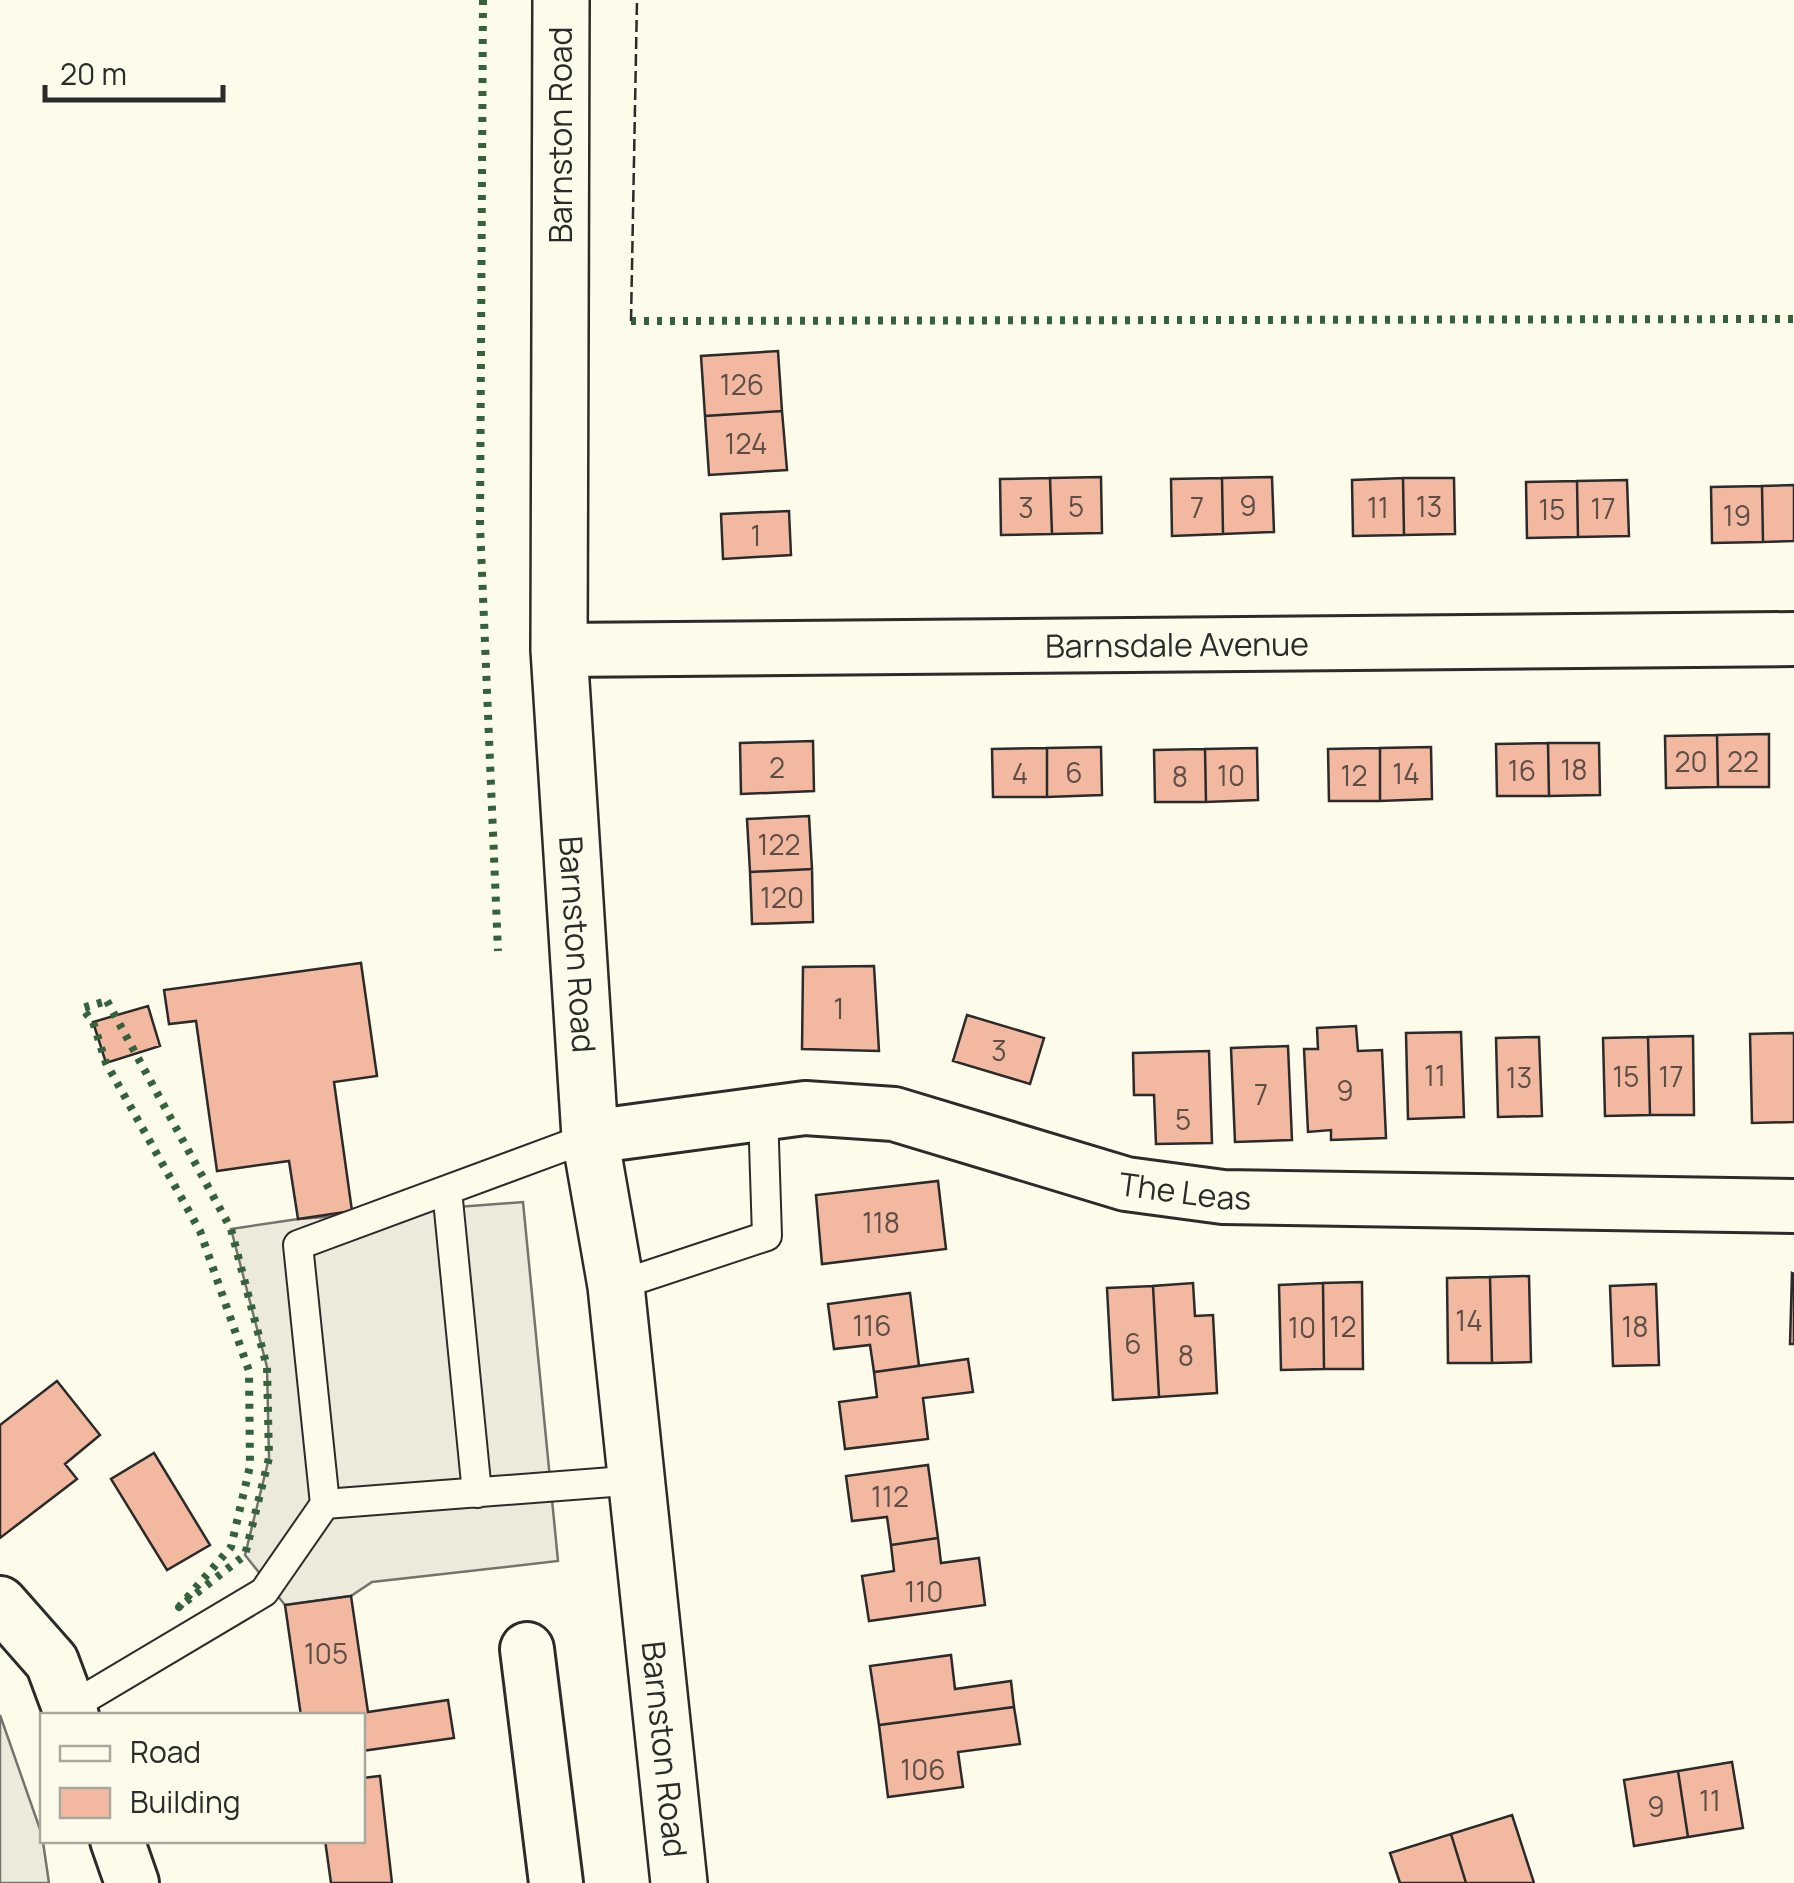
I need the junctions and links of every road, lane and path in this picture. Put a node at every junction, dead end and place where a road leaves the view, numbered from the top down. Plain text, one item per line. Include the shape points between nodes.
1 (561, 0) edge
2 (1794, 639) edge
3 (559, 650) junction
4 (763, 1112) junction
5 (590, 1137) junction
6 (447, 1190) junction
7 (1794, 1206) edge
8 (616, 1286) junction
9 (638, 1480) junction
10 (478, 1493) junction
11 (325, 1504) junction
12 (0, 1603) edge
13 (526, 1649) dead end
14 (71, 1712) edge
15 (118, 1843) edge
16 (132, 1883) edge
17 (556, 1883) edge
18 (679, 1883) edge

1 - 3 main road, Barnston Road
2 - 3 street, Barnsdale Avenue
3 - 5 main road, Barnston Road
4 - 5 street, The Leas
4 - 7 street, The Leas via 894,1114 1126,1184 1222,1198
4 - 8 lane via 767,1236
5 - 6 lane
5 - 8 main road, Barnston Road
6 - 10 lane
6 - 11 lane via 298,1245
8 - 9 main road, Barnston Road
9 - 10 lane
9 - 18 main road, Barnston Road
10 - 11 lane
11 - 14 lane via 264,1592
12 - 14 street via 52,1662
13 - 17 street
15 - 16 street

